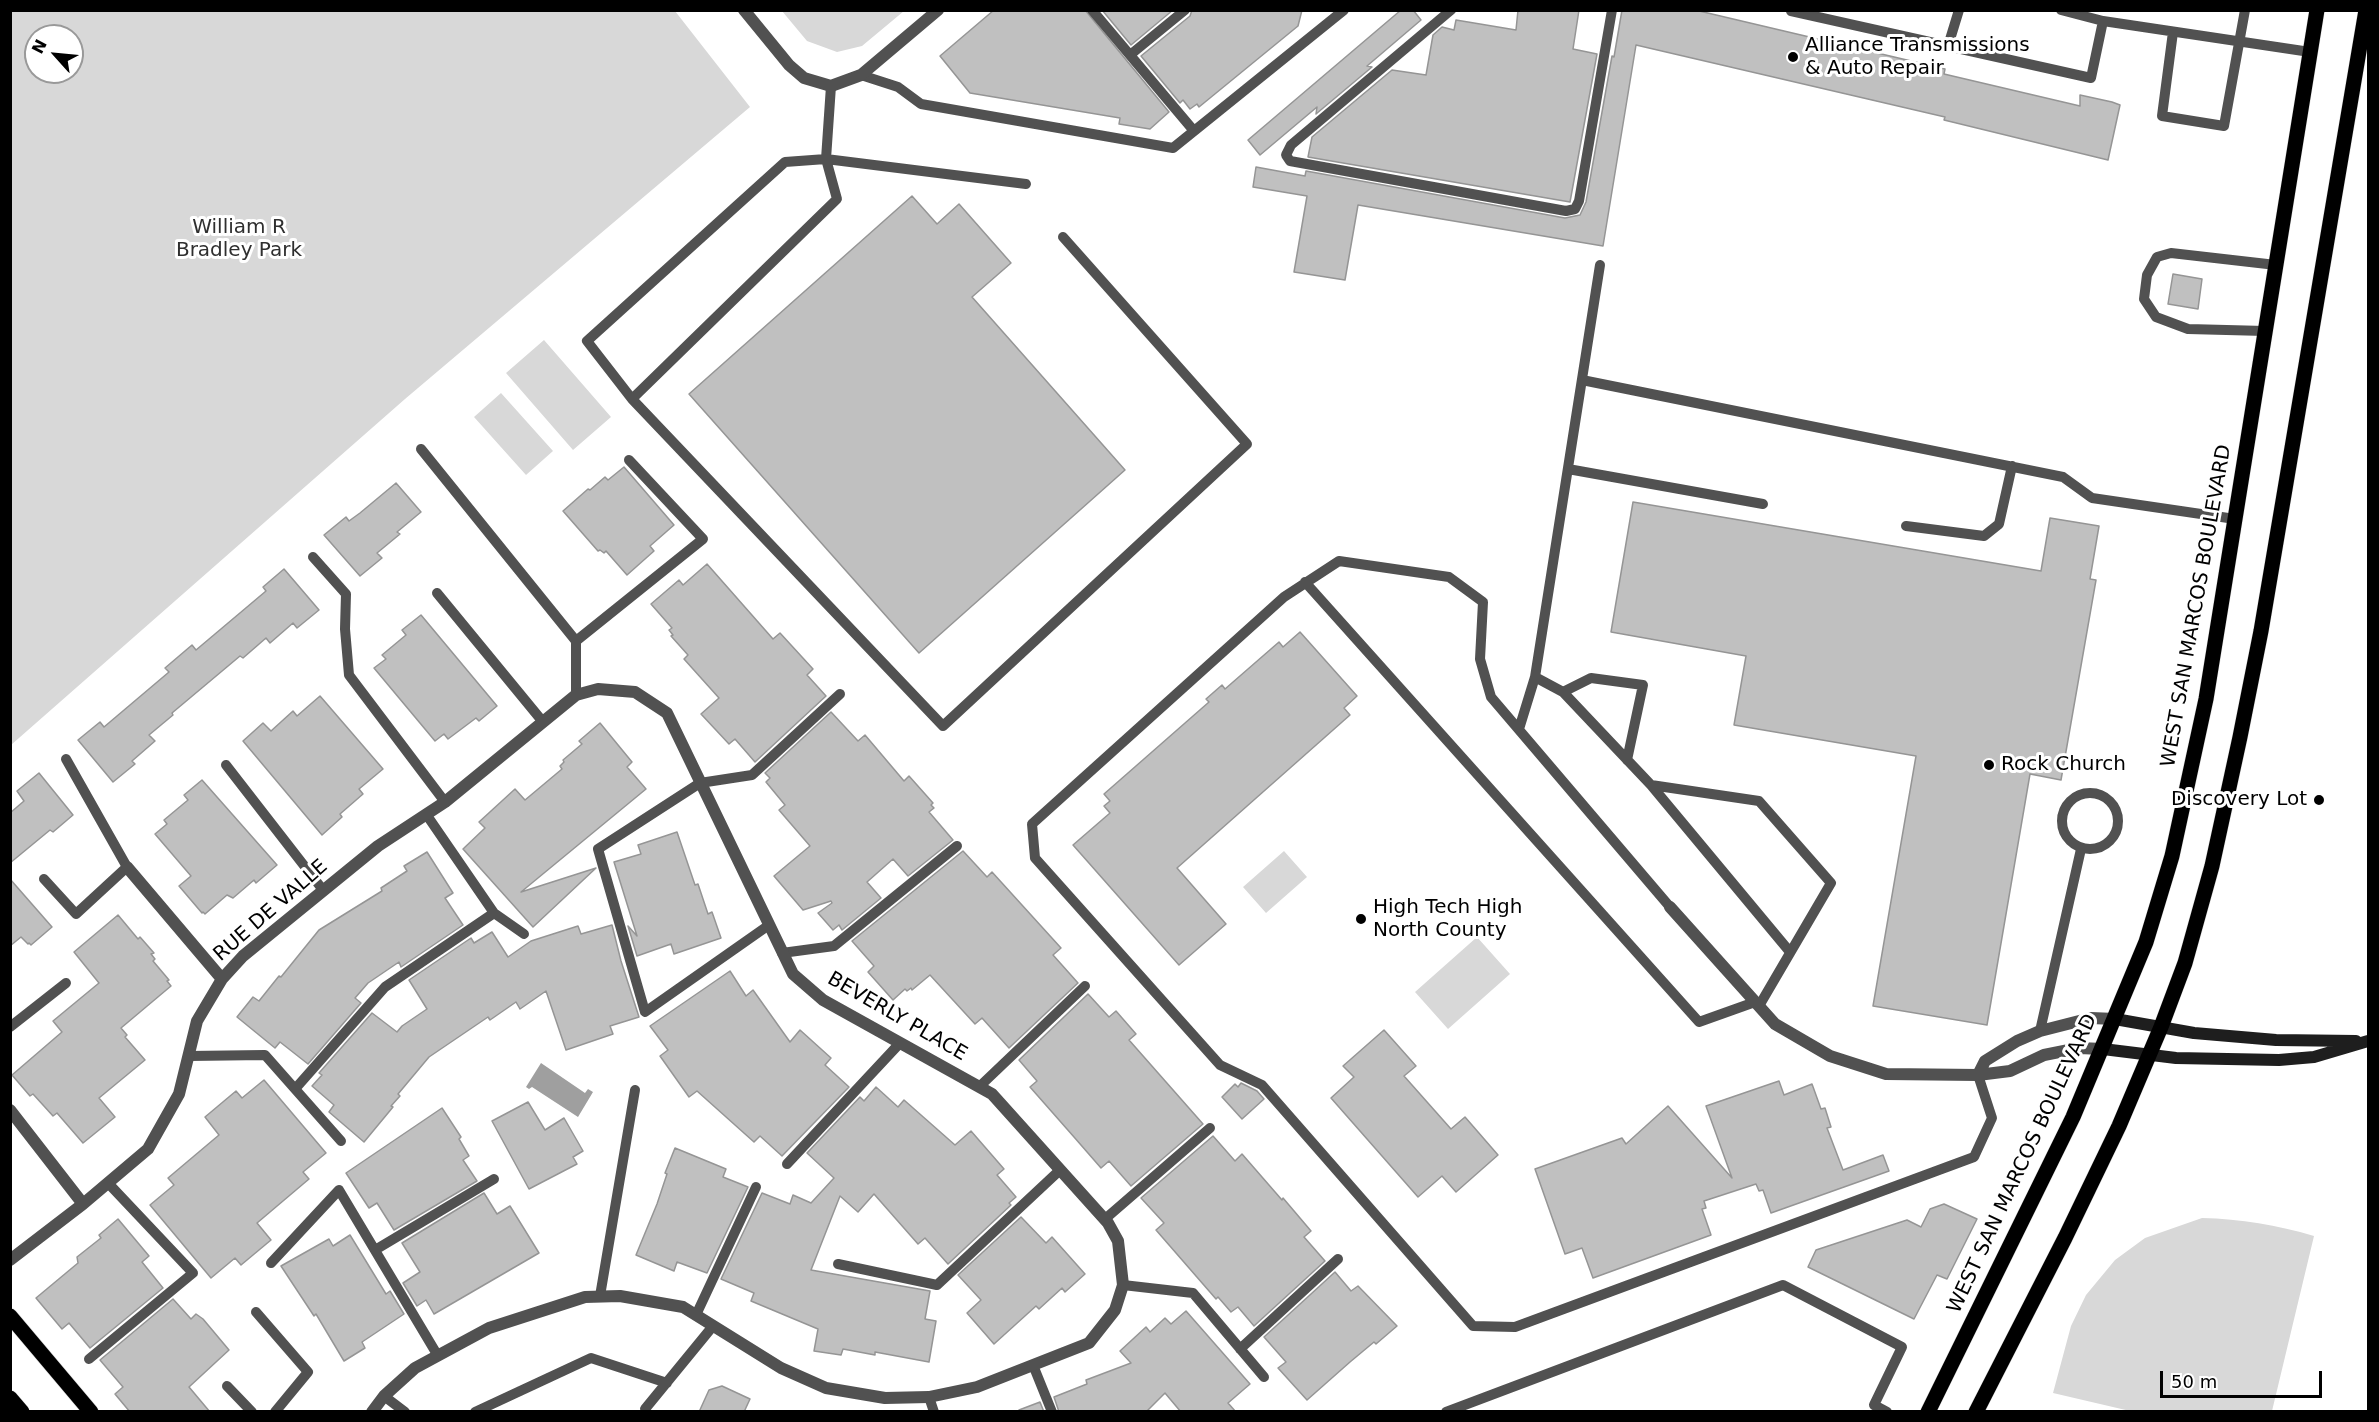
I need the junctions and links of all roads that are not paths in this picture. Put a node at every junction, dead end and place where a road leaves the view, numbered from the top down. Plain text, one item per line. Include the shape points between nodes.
1 (744, 10) edge
2 (938, 10) edge
3 (1092, 10) edge
4 (1185, 10) edge
5 (1344, 10) edge
6 (1451, 10) edge
7 (1612, 10) edge
8 (1959, 10) edge
9 (2061, 10) edge
10 (2245, 10) edge
11 (2317, 10) edge
12 (2366, 10) edge
13 (1790, 11) edge
14 (2103, 21) junction
15 (2173, 32) junction
16 (2239, 42) junction
17 (1948, 46) junction
18 (2310, 52) junction
19 (1130, 55) junction
20 (861, 75) junction
21 (831, 86) junction
22 (1194, 130) junction
23 (826, 159) junction
24 (1026, 184) dead end
25 (1064, 237) dead end
26 (1600, 265) dead end
27 (2276, 265) junction
28 (2265, 332) junction
29 (1582, 380) junction
30 (632, 399) junction
31 (421, 449) dead end
32 (629, 460) dead end
33 (2012, 466) junction
34 (1568, 469) junction
35 (1762, 504) dead end
36 (2235, 519) junction
37 (1906, 526) dead end
38 (313, 557) dead end
39 (1305, 582) junction
40 (437, 593) dead end
41 (576, 641) junction
42 (1535, 677) junction
43 (1563, 692) junction
44 (840, 694) dead end
45 (576, 695) junction
46 (543, 722) junction
47 (1519, 729) junction
48 (66, 759) dead end
49 (1627, 760) junction
50 (226, 765) dead end
51 (700, 783) junction
52 (1651, 785) junction
53 (445, 802) junction
54 (426, 814) junction
55 (957, 846) dead end
56 (2081, 849) junction
57 (127, 867) junction
58 (44, 879) dead end
59 (323, 890) junction
60 (1670, 907) joint
61 (494, 913) junction
62 (769, 925) junction
63 (524, 934) dead end
64 (1790, 952) junction
65 (782, 953) junction
66 (222, 979) junction
67 (66, 982) dead end
68 (1085, 986) dead end
69 (1757, 1004) junction
70 (2115, 1019) junction
71 (10, 1027) edge
72 (2161, 1027) junction
73 (2040, 1031) junction
74 (2368, 1041) edge
75 (900, 1043) junction
76 (2103, 1049) junction
77 (2150, 1055) junction
78 (189, 1056) junction
79 (1978, 1075) junction
80 (980, 1087) junction
81 (295, 1089) junction
82 (635, 1090) dead end
83 (10, 1110) edge
84 (1210, 1128) dead end
85 (341, 1142) dead end
86 (787, 1164) dead end
87 (1060, 1170) junction
88 (494, 1179) dead end
89 (108, 1182) junction
90 (756, 1187) dead end
91 (83, 1204) junction
92 (1105, 1219) junction
93 (375, 1250) junction
94 (1338, 1259) dead end
95 (10, 1260) edge
96 (271, 1263) dead end
97 (838, 1264) dead end
98 (1123, 1286) junction
99 (600, 1296) junction
100 (256, 1312) dead end
101 (696, 1315) junction
102 (10, 1316) edge
103 (713, 1326) junction
104 (1240, 1349) junction
105 (438, 1356) junction
106 (89, 1359) dead end
107 (1033, 1365) junction
108 (1264, 1377) dead end
109 (667, 1383) junction
110 (227, 1386) dead end
111 (384, 1396) junction
112 (929, 1397) junction
113 (10, 1398) edge
114 (22, 1412) edge
115 (91, 1412) edge
116 (252, 1412) edge
117 (275, 1412) edge
118 (372, 1412) edge
119 (405, 1412) edge
120 (475, 1412) edge
121 (646, 1412) edge
122 (934, 1412) edge
123 (1052, 1412) edge
124 (1446, 1412) edge
125 (1887, 1412) edge
126 (1928, 1412) edge
127 (1976, 1412) edge

1 - 21 street via 789,65 804,78
2 - 20 street
3 - 19 lane
4 - 19 lane
5 - 22 lane
6 - 7 lane via 1291,145 1286,155 1290,161 1566,211 1575,209
8 - 17 lane
9 - 14 lane
10 - 16 lane
11 - 18 main road, WEST SAN MARCOS BOULEVARD
12 - 72 main road via 2241,737 2185,963
13 - 17 lane
14 - 15 lane
14 - 17 lane via 2091,78
15 - 16 lane
15 - 16 lane via 2162,116 2224,126
16 - 18 lane
18 - 27 main road, WEST SAN MARCOS BOULEVARD
19 - 22 lane
20 - 21 street
20 - 22 lane via 898,87 921,105 1173,148
21 - 23 lane
23 - 24 lane
23 - 30 lane via 837,199
23 - 30 lane via 785,162 587,341
25 - 30 lane via 1247,444 943,726
26 - 29 lane
27 - 28 main road, WEST SAN MARCOS BOULEVARD
27 - 28 lane via 2171,253 2157,257 2148,275 2144,299 2156,317 2188,329
28 - 36 main road, WEST SAN MARCOS BOULEVARD
29 - 33 lane
29 - 34 lane
31 - 41 lane
32 - 41 lane via 703,539
33 - 36 lane via 2063,477 2092,498
33 - 37 lane via 1999,524 1984,536
34 - 35 lane
34 - 42 lane
36 - 70 main road, WEST SAN MARCOS BOULEVARD via 2206,699 2172,856 2146,942
38 - 53 lane via 346,594 349,675
39 - 47 lane via 1339,561 1449,577 1483,602 1480,659 1491,697
39 - 69 lane via 1699,1022
39 - 79 lane via 1032,824 1035,858 1220,1065 1262,1085 1473,1326 1515,1327 1974,1157 1992,1118
40 - 46 lane
41 - 45 lane
42 - 43 lane
42 - 47 lane
43 - 49 lane
43 - 49 lane via 1591,678 1643,685
44 - 51 lane via 752,775
45 - 46 street, RUE DE VALLE
45 - 51 street, BEVERLY PLACE via 598,688 635,692 667,713
46 - 53 street, RUE DE VALLE
47 - 60 lane
48 - 57 lane
49 - 52 lane
50 - 59 lane
51 - 62 street, BEVERLY PLACE
51 - 62 lane via 598,849 645,1012
52 - 64 lane
52 - 64 lane via 1759,801 1831,883
53 - 54 street, RUE DE VALLE
54 - 59 street, RUE DE VALLE
54 - 61 lane
55 - 65 lane via 834,946
56 - 56 lane via 2102,847 2116,833 2118,812 2113,803 2097,793 2088,792 2072,800 2062,816 2066,836
56 - 73 lane
57 - 58 lane via 76,914
57 - 66 street
59 - 66 street, RUE DE VALLE via 243,956
60 - 69 street
61 - 63 lane
61 - 81 lane via 385,987
62 - 65 street, BEVERLY PLACE
64 - 69 lane
65 - 75 street, BEVERLY PLACE via 793,974 823,1000
66 - 78 street, RUE DE VALLE via 197,1021
67 - 71 lane
68 - 80 lane
69 - 79 street via 1775,1024 1830,1056 1886,1074
70 - 72 main road
70 - 73 street via 2091,1018
70 - 76 main road, WEST SAN MARCOS BOULEVARD
72 - 74 main road via 2276,1040
72 - 77 main road
73 - 79 street via 1985,1061
74 - 77 main road via 2314,1057 2279,1060
75 - 80 street, BEVERLY PLACE
75 - 86 lane
76 - 77 main road
76 - 79 street via 2079,1048 2044,1055 2010,1071
76 - 126 main road, WEST SAN MARCOS BOULEVARD
77 - 127 main road via 2080,1207
78 - 81 lane via 265,1055
78 - 89 street, RUE DE VALLE via 178,1095 148,1149
80 - 87 street, BEVERLY PLACE via 992,1094
81 - 85 lane
82 - 99 lane
83 - 91 street
84 - 92 lane
87 - 92 street, BEVERLY PLACE
87 - 97 lane via 937,1285
88 - 93 lane
89 - 91 street, RUE DE VALLE
89 - 106 lane via 193,1273
90 - 101 lane
91 - 95 street, RUE DE VALLE
92 - 98 street, BEVERLY PLACE via 1118,1241
93 - 96 lane via 339,1190
93 - 105 lane
94 - 104 lane
98 - 104 lane via 1193,1293
98 - 107 street, BEVERLY PLACE via 1115,1310 1089,1343
99 - 101 street via 683,1307
99 - 105 street via 585,1297 489,1328
100 - 117 lane via 308,1372
101 - 103 street
102 - 115 main road
103 - 109 lane
103 - 112 street via 781,1368 826,1388 885,1398
104 - 108 lane
105 - 111 street via 415,1368
107 - 112 street via 977,1387
107 - 123 lane
109 - 120 lane via 591,1359
109 - 121 lane
110 - 116 lane
111 - 118 street
111 - 119 lane
112 - 122 lane
113 - 114 main road
124 - 125 lane via 1783,1286 1902,1347 1874,1405

